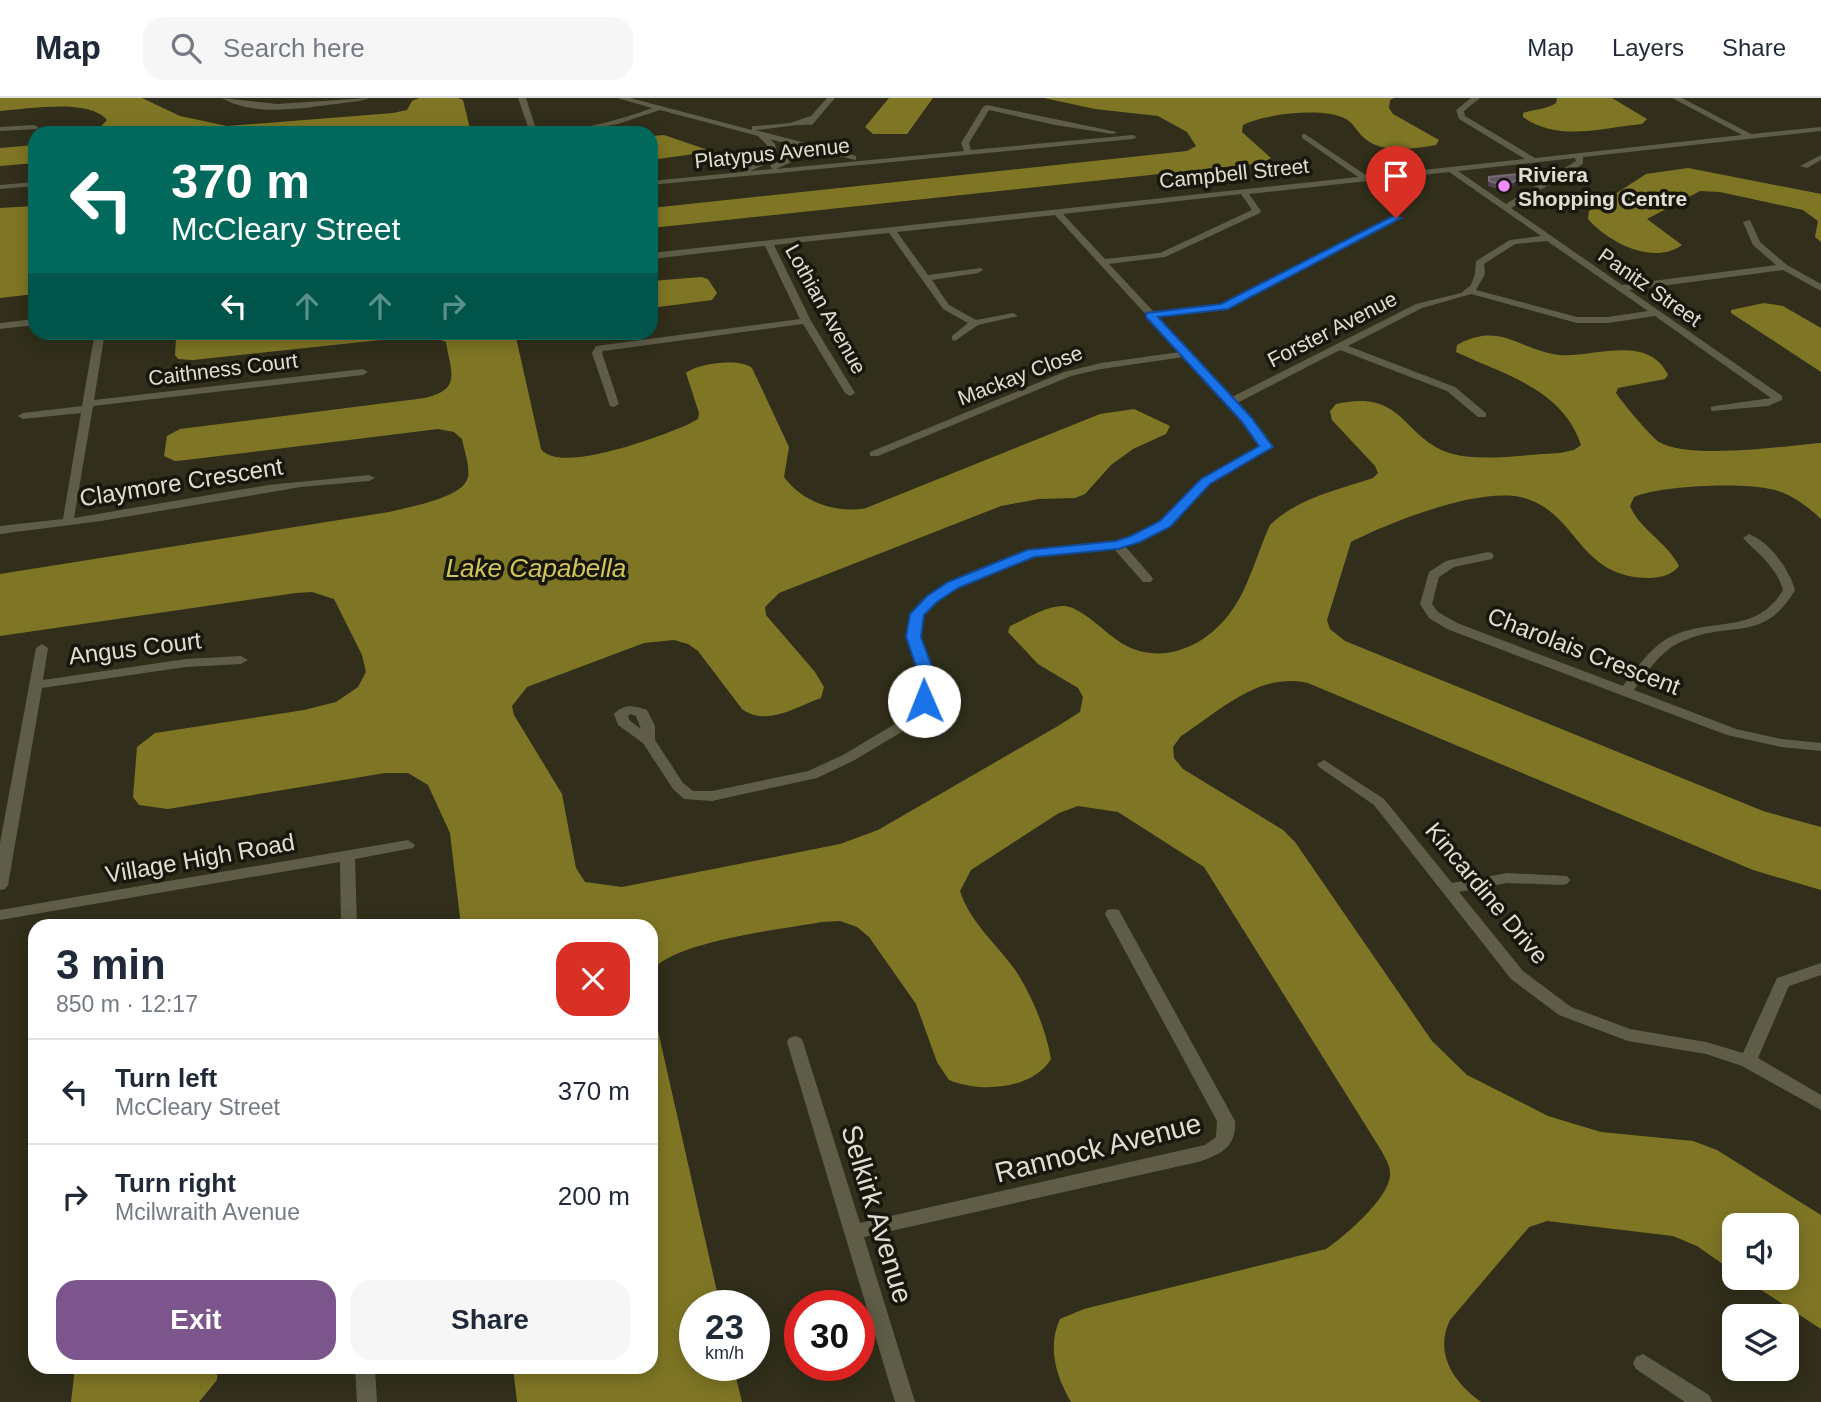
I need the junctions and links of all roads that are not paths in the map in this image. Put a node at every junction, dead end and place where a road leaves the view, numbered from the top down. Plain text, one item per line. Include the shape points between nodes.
1 (226, 98) edge
2 (365, 98) edge
3 (522, 98) edge
4 (622, 98) edge
5 (831, 98) edge
6 (1476, 98) edge
7 (1675, 98) edge
8 (665, 99) edge
9 (650, 106) junction
10 (660, 108) junction
11 (678, 113) junction
12 (635, 117) junction
13 (815, 117) junction
14 (532, 126) edge
15 (592, 126) edge
16 (730, 126) junction
17 (28, 127) edge
18 (0, 129) edge
19 (1085, 129) junction
20 (805, 130) junction
21 (1820, 130) edge
22 (1305, 135) dead end
23 (1749, 137) junction
24 (969, 138) junction
25 (773, 140) junction
26 (1081, 141) junction
27 (1009, 148) junction
28 (818, 149) junction
29 (968, 152) junction
30 (1579, 155) junction
31 (928, 156) junction
32 (1821, 157) edge
33 (897, 159) junction
34 (1533, 160) junction
35 (1804, 166) dead end
36 (1349, 167) junction
37 (1450, 169) junction
38 (752, 173) junction
39 (1393, 175) junction
40 (718, 176) junction
41 (1365, 178) junction
42 (658, 182) edge
43 (1332, 182) junction
44 (28, 185) edge
45 (0, 187) edge
46 (1243, 191) junction
47 (1505, 208) junction
48 (1056, 211) junction
49 (1396, 218) dead end
50 (1747, 222) dead end
51 (891, 229) junction
52 (1549, 238) junction
53 (768, 243) junction
54 (658, 255) edge
55 (1101, 262) junction
56 (1784, 267) junction
57 (978, 270) dead end
58 (927, 278) junction
59 (1621, 288) junction
60 (1821, 288) edge
61 (1469, 291) junction
62 (1657, 313) junction
63 (1150, 315) junction
64 (1013, 316) dead end
65 (806, 321) junction
66 (28, 323) edge
67 (975, 323) junction
68 (0, 326) edge
69 (955, 338) dead end
70 (99, 340) edge
71 (1341, 347) junction
72 (1186, 354) junction
73 (363, 372) dead end
74 (850, 393) dead end
75 (1231, 402) junction
76 (614, 404) dead end
77 (87, 407) junction
78 (1715, 409) dead end
79 (1482, 415) dead end
80 (23, 416) dead end
81 (874, 454) dead end
82 (369, 478) dead end
83 (68, 522) junction
84 (0, 530) edge
85 (1749, 538) dead end
86 (1118, 545) junction
87 (1488, 556) dead end
88 (1147, 579) dead end
89 (42, 648) dead end
90 (241, 660) dead end
91 (35, 685) junction
92 (1626, 691) junction
93 (648, 740) dead end
94 (1821, 747) edge
95 (1324, 764) dead end
96 (408, 845) dead end
97 (347, 856) junction
98 (1562, 880) dead end
99 (0, 885) edge
100 (1449, 889) junction
101 (1113, 914) dead end
102 (0, 915) edge
103 (349, 919) edge
104 (1821, 969) edge
105 (795, 1042) dead end
106 (1748, 1061) junction
107 (1821, 1103) edge
108 (853, 1232) junction
109 (1643, 1363) dead end
110 (366, 1374) edge
111 (367, 1402) edge
112 (905, 1402) edge
113 (1702, 1402) edge

1 - 2 street via 274,105
3 - 14 street
4 - 8 street
4 - 9 street, Platypus Avenue
5 - 13 street
6 - 34 street via 1462,106 1462,117
7 - 23 street
8 - 9 street
8 - 11 street
9 - 10 street, Platypus Avenue
10 - 11 street, Platypus Avenue
10 - 12 street
11 - 12 street
11 - 16 street, Platypus Avenue
12 - 15 street
13 - 16 street via 777,128
13 - 20 street
16 - 25 street, Platypus Avenue
17 - 18 street
19 - 24 street via 987,107
19 - 26 street via 1092,136
19 - 26 street, Platypus Avenue via 1133,136
20 - 25 street
20 - 28 street
21 - 23 street, Campbell Street
22 - 36 street
23 - 30 street, Campbell Street
24 - 27 street
24 - 29 street via 965,144
24 - 31 street
25 - 28 street, Platypus Avenue
25 - 40 street via 773,151 764,162
26 - 27 street, Platypus Avenue
27 - 29 street, Platypus Avenue
28 - 33 street, Platypus Avenue via 854,158
28 - 38 street
29 - 31 street, Platypus Avenue
30 - 34 street, Campbell Street
30 - 47 street via 1577,164
31 - 33 street, Platypus Avenue
32 - 35 street
33 - 38 street, Platypus Avenue
34 - 37 street, Campbell Street
36 - 39 street
36 - 41 street
36 - 43 street via 1348,173
37 - 39 street, Campbell Street
37 - 47 street, Panitz Street
38 - 40 street, Platypus Avenue
39 - 41 street, Campbell Street
40 - 42 street, Platypus Avenue
41 - 43 street, Campbell Street
43 - 46 street, Campbell Street
44 - 45 street
46 - 48 street, Campbell Street
46 - 55 street via 1257,211 1162,255
47 - 52 street, Panitz Street
48 - 51 street, Campbell Street
48 - 55 street
49 - 63 street via 1224,307
50 - 56 street via 1756,243
51 - 53 street, Campbell Street
51 - 58 street
52 - 59 street, Panitz Street
52 - 61 street via 1513,242 1479,263 1480,274
53 - 54 street, Campbell Street
53 - 65 street, Lothian Avenue
55 - 63 street
56 - 59 street
56 - 60 street
57 - 58 street
58 - 67 street via 946,307
59 - 62 street, Panitz Street
61 - 62 street via 1577,320
61 - 71 street, Forster Avenue via 1419,306
62 - 78 street, Panitz Street via 1778,398
63 - 72 street
64 - 67 street
65 - 74 street, Lothian Avenue
65 - 76 street via 600,348 597,353
66 - 68 street
67 - 69 street
70 - 77 street
71 - 75 street, Forster Avenue
71 - 79 street via 1451,389
72 - 75 street
72 - 81 street, Mackay Close via 1068,374
73 - 77 street, Caithness Court
75 - 86 street via 1262,436 1266,447 1205,481 1165,524
77 - 80 street, Caithness Court
77 - 83 street
82 - 83 street, Claymore Crescent via 211,497
83 - 84 street, Claymore Crescent
85 - 92 street via 1787,580 1789,590 1781,604 1754,622 1679,638 1660,651
86 - 88 street
86 - 93 street via 1032,553 953,585 932,599 917,614 913,637 927,675 924,701 905,724 812,775 712,796 690,796 678,786
87 - 92 street, Charolais Crescent via 1450,564 1433,575 1426,604 1433,615
89 - 91 street
90 - 91 street, Angus Court via 186,663
91 - 99 street
92 - 94 street, Charolais Crescent via 1732,732
95 - 100 street, Kincardine Drive via 1379,802
96 - 97 street, Village High Road
97 - 102 street, Village High Road
97 - 103 street
98 - 100 street via 1507,878
100 - 106 street, Kincardine Drive via 1517,975 1565,1011 1628,1035 1706,1048
101 - 108 street, Rannock Avenue via 1222,1111 1227,1131 1221,1146 1198,1156
104 - 106 street via 1783,982
105 - 108 street, Selkirk Avenue
106 - 107 street, Kincardine Drive
108 - 112 street, Selkirk Avenue
109 - 113 street
110 - 111 street

